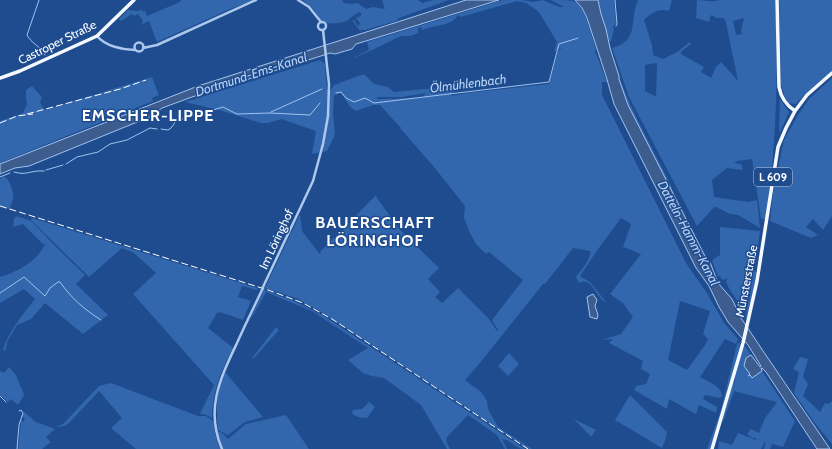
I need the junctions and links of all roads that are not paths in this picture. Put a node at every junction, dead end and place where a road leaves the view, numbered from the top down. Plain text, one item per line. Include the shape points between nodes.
1 (134, 0) edge
2 (256, 0) edge
3 (298, 0) edge
4 (777, 0) edge
5 (320, 22) junction
6 (323, 30) junction
7 (97, 36) junction
8 (144, 48) junction
9 (134, 49) junction
10 (832, 73) edge
11 (0, 78) edge
12 (800, 104) junction
13 (787, 105) junction
14 (795, 111) junction
15 (222, 449) edge
16 (712, 449) edge

1 - 7 main road, Castroper Straße
2 - 8 street via 157,45
3 - 5 street via 314,12
4 - 13 main road via 779,87
5 - 6 street via 318,28
5 - 6 street via 326,24
6 - 15 street, Im Löringhof via 329,84 328,116 319,162 313,181 217,390 215,420
7 - 9 street via 116,47
7 - 11 main road, Castroper Straße
8 - 9 street via 140,52
8 - 9 street via 138,43
10 - 12 main road
12 - 13 main road
12 - 14 main road
13 - 14 main road
14 - 16 main road, Münsterstraße / L 609 via 778,147 760,270 743,343

